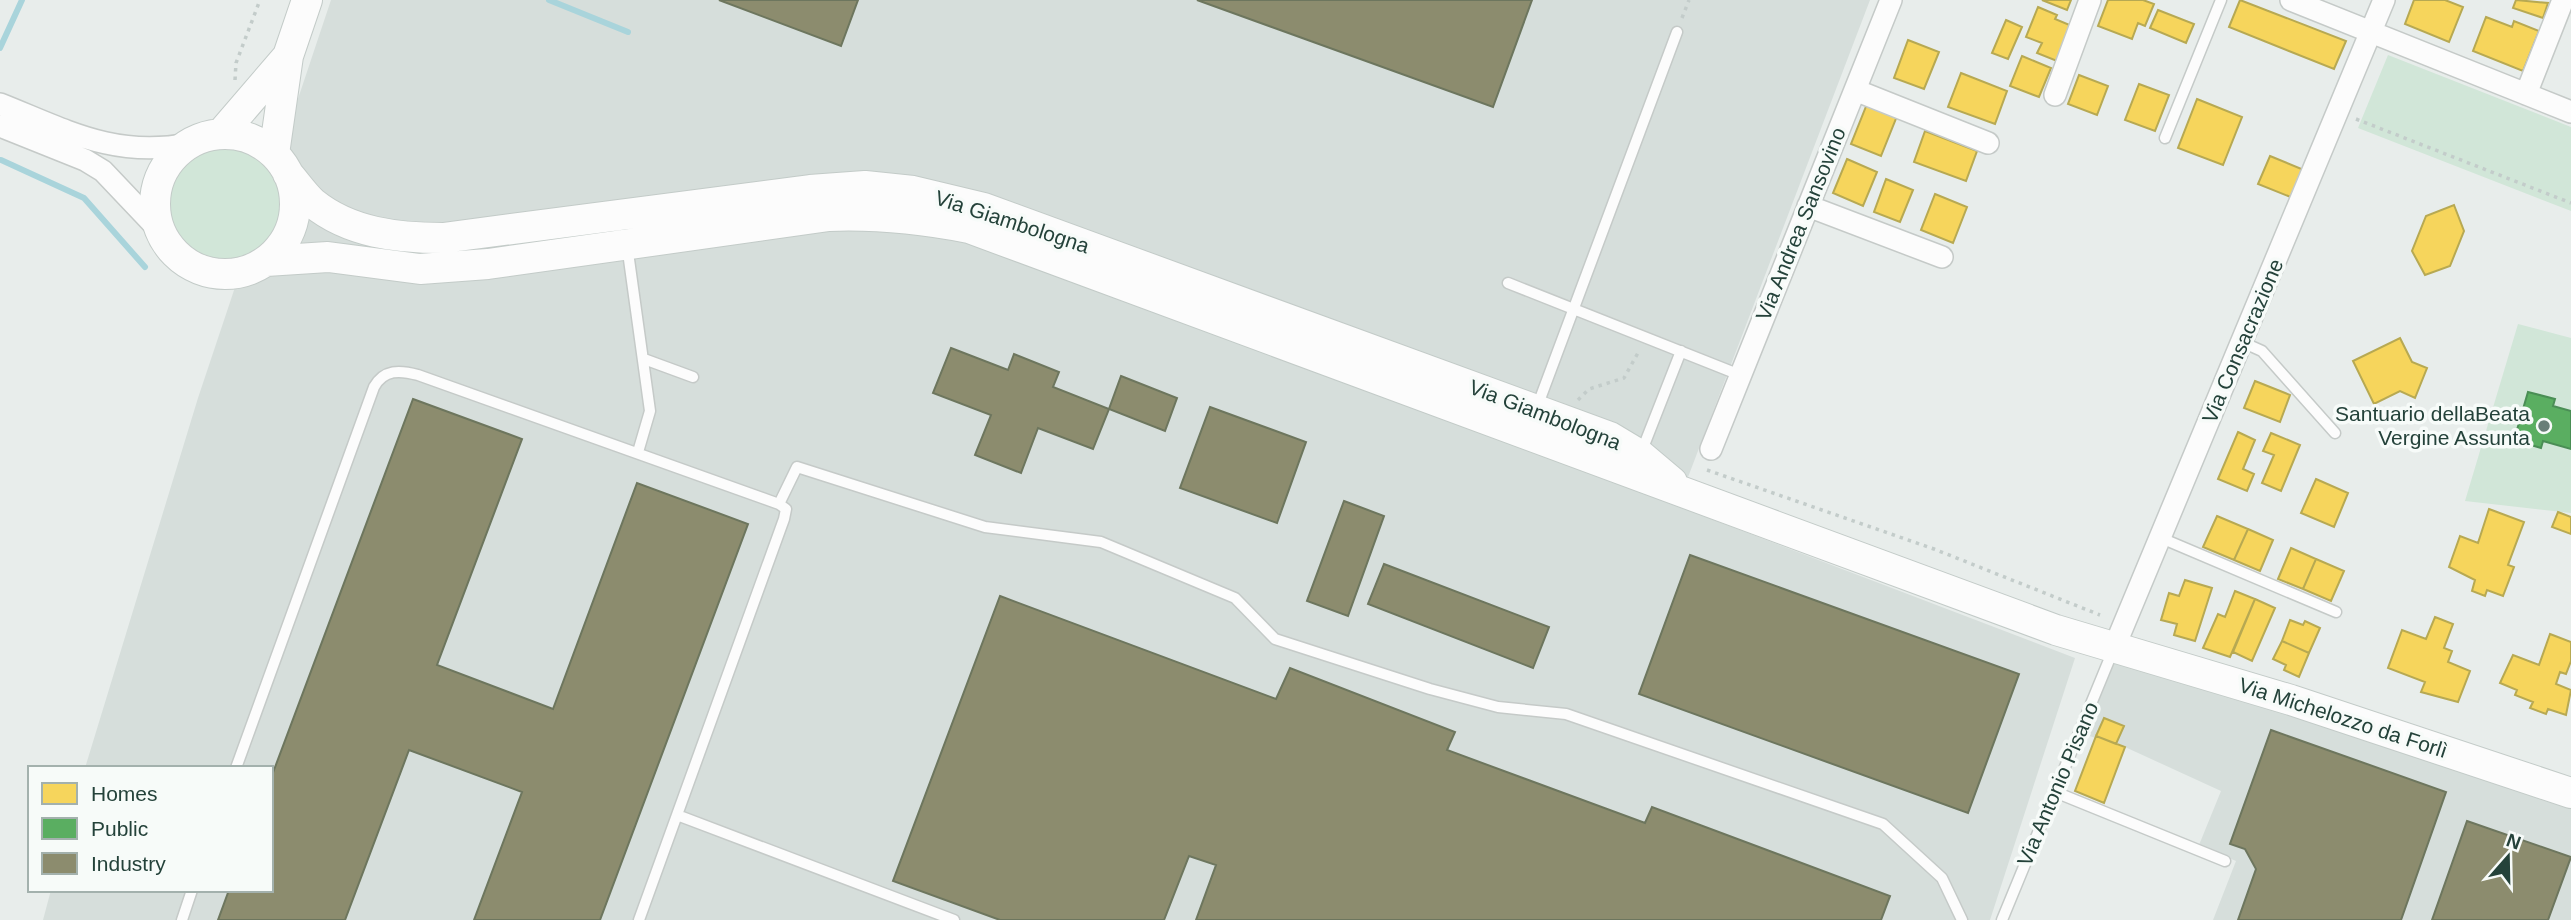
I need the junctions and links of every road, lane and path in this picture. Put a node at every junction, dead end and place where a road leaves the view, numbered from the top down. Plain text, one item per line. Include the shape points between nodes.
1 (260, 0) edge
2 (307, 0) edge
3 (1689, 0) edge
4 (1891, 0) edge
5 (2090, 0) edge
6 (2221, 0) edge
7 (2291, 0) edge
8 (2384, 0) edge
9 (2563, 0) edge
10 (1677, 32) joint
11 (2371, 32) junction
12 (288, 56) junction
13 (243, 89) dead end
14 (1855, 90) junction
15 (2055, 94) dead end
16 (2526, 94) junction
17 (0, 104) edge
18 (2338, 112) junction
19 (2571, 112) edge
20 (0, 126) edge
21 (221, 134) junction
22 (2165, 138) dead end
23 (1988, 143) dead end
24 (189, 144) junction
25 (281, 164) junction
26 (2571, 203) edge
27 (1808, 206) junction
28 (636, 228) junction
29 (159, 230) junction
30 (1942, 257) dead end
31 (266, 261) junction
32 (1508, 283) dead end
33 (1181, 307) junction
34 (1574, 309) junction
35 (2242, 342) junction
36 (1640, 349) dead end
37 (1681, 351) junction
38 (1370, 358) junction
39 (644, 359) junction
40 (1741, 375) junction
41 (693, 377) dead end
42 (1573, 410) dead end
43 (1535, 414) junction
44 (2335, 433) dead end
45 (1711, 449) dead end
46 (639, 452) junction
47 (1640, 455) junction
48 (1687, 495) junction
49 (779, 504) junction
50 (2161, 538) junction
51 (2336, 612) dead end
52 (2114, 648) junction
53 (237, 766) edge
54 (2055, 792) junction
55 (2571, 793) edge
56 (677, 815) junction
57 (2225, 861) dead end
58 (191, 892) edge
59 (182, 920) edge
60 (639, 920) edge
61 (954, 920) edge
62 (1962, 920) edge
63 (2002, 920) edge

1 - 13 path via 233,73
2 - 12 street
3 - 10 path
4 - 14 street, Via Andrea Sansovino
5 - 15 street
6 - 22 lane
7 - 11 street
8 - 11 street, Via Consacrazione
9 - 16 street
10 - 34 lane
11 - 16 street
11 - 18 street, Via Consacrazione
12 - 21 street
12 - 25 street
14 - 23 street
14 - 27 street, Via Andrea Sansovino
16 - 19 street
17 - 24 street via 116,147 156,150
18 - 26 path
18 - 35 street, Via Consacrazione
20 - 29 street via 103,171
21 - 24 street
21 - 25 street via 252,139
24 - 29 street via 170,160 158,182 154,206
25 - 28 street, Via Giambologna via 312,202 340,220 373,232 443,238
25 - 31 street via 294,194 293,222 284,242
27 - 30 street
27 - 40 street, Via Andrea Sansovino
28 - 31 street, Via Giambologna via 488,264 420,269 328,257
28 - 33 street, Via Giambologna via 871,214 915,218 969,228
28 - 38 street, Via Giambologna via 851,187 912,191 984,208
28 - 39 lane
29 - 31 street via 175,254 202,271 234,274
32 - 34 lane
33 - 38 street, Via Giambologna via 1233,316
33 - 48 street, Via Giambologna
34 - 37 lane
34 - 43 lane
35 - 44 lane via 2262,351
35 - 50 street, Via Consacrazione
36 - 42 path via 1624,378 1589,389
37 - 40 lane
37 - 47 lane
38 - 43 street, Via Giambologna
38 - 47 street, Via Giambologna via 1618,458
39 - 41 lane
39 - 46 lane via 650,411
40 - 45 street, Via Andrea Sansovino
43 - 47 street, Via Giambologna via 1610,437
46 - 49 lane
46 - 53 lane via 411,373 389,372 380,377
47 - 48 street, Via Giambologna
48 - 52 street, Via Giambologna
49 - 56 lane via 786,509 784,519
49 - 62 lane via 797,467 985,527 1101,542 1235,598 1275,639 1498,707 1566,714 1883,824 1942,878
50 - 51 lane
50 - 52 street, Via Consacrazione
52 - 54 lane, Via Antonio Pisano
52 - 55 street, Via Michelozzo da Forlì via 2291,700
54 - 57 lane
54 - 63 lane, Via Antonio Pisano
56 - 60 lane
56 - 61 lane
58 - 59 lane

